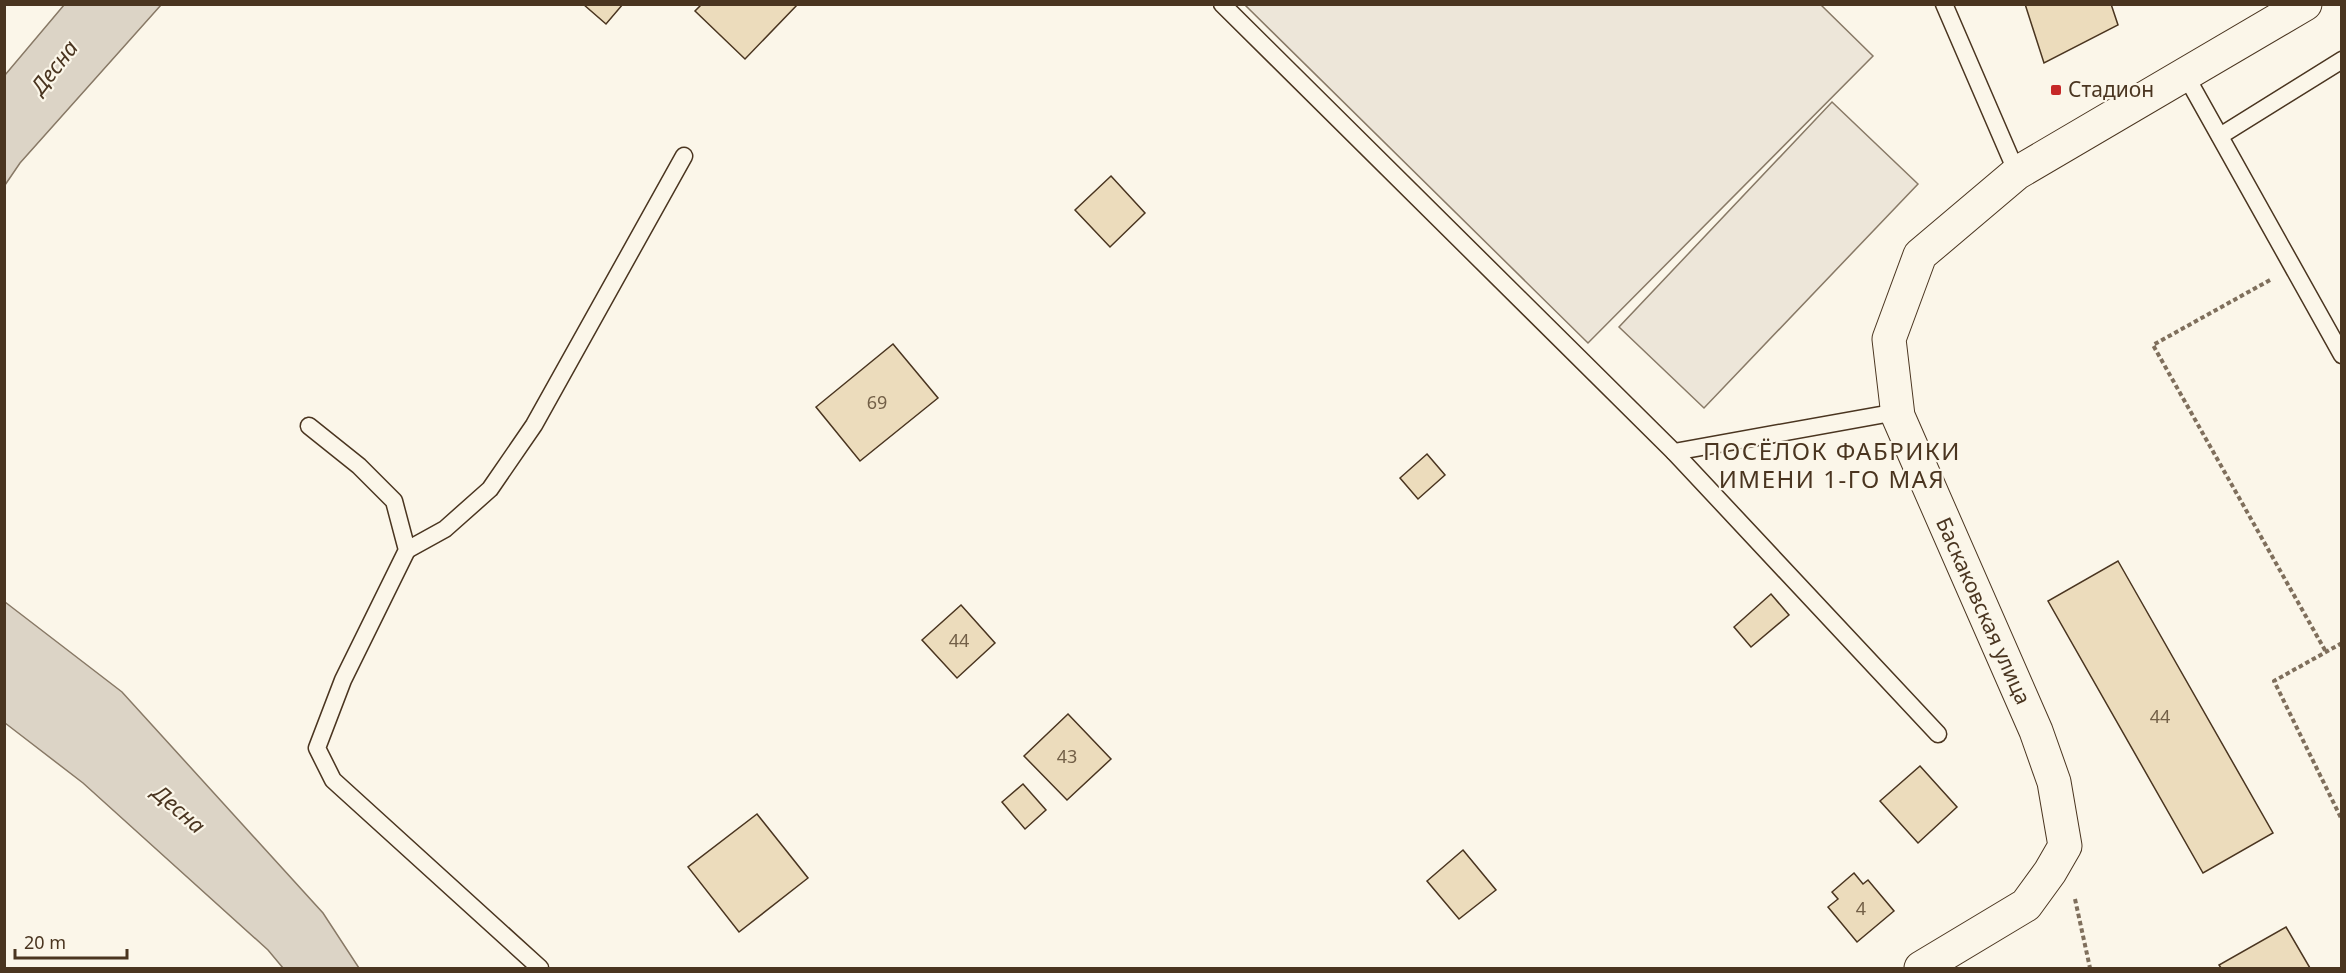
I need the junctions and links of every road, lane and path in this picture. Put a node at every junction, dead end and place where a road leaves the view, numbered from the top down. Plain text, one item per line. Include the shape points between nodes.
1 (1222, 4) edge
2 (1944, 4) edge
3 (2305, 4) edge
4 (2342, 60) edge
5 (2186, 76) junction
6 (2220, 136) junction
7 (684, 156) dead end
8 (2018, 172) junction
9 (2293, 267) junction
10 (2342, 354) edge
11 (1897, 412) junction
12 (309, 426) dead end
13 (1674, 452) junction
14 (407, 550) junction
15 (2342, 643) edge
16 (2326, 652) junction
17 (1938, 734) dead end
18 (2342, 819) edge
19 (2065, 846) junction
20 (540, 969) edge
21 (1921, 969) edge
22 (2090, 969) edge

1 - 13 lane
2 - 8 lane
3 - 5 street, Баскаковская улица
4 - 6 lane
5 - 6 lane
5 - 8 street, Баскаковская улица
6 - 9 lane
7 - 14 lane via 534,425 490,489 445,529
8 - 11 street, Баскаковская улица via 1920,255 1889,339
9 - 10 lane
9 - 16 path via 2153,345
11 - 13 lane
11 - 19 street, Баскаковская улица via 2036,731 2054,782
12 - 14 lane via 359,466 394,501
13 - 17 lane
14 - 20 lane via 343,680 317,748 333,780
15 - 16 path
16 - 18 path via 2274,681
19 - 21 street via 2026,905
19 - 22 path

